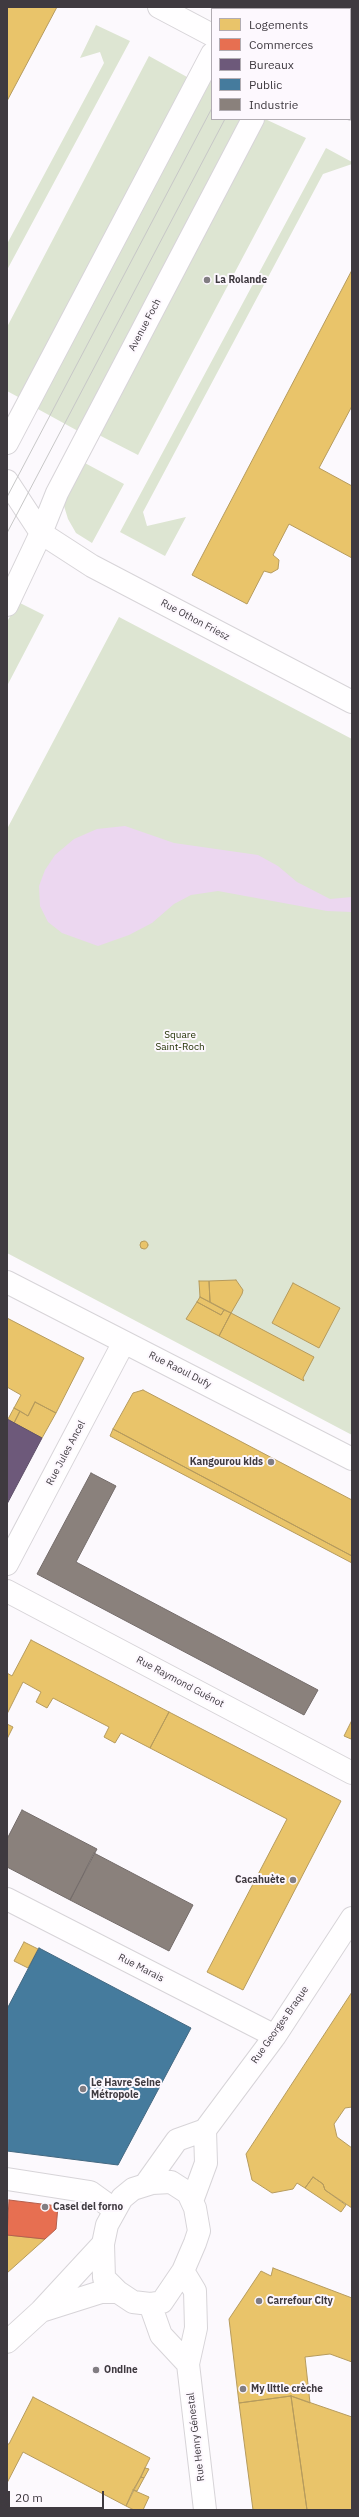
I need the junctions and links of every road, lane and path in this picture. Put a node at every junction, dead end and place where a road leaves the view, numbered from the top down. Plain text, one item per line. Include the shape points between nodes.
1 (158, 7) edge
2 (211, 34) edge
3 (211, 56) edge
4 (252, 120) edge
5 (7, 443) edge
6 (7, 481) edge
7 (41, 533) junction
8 (7, 605) edge
9 (352, 702) edge
10 (7, 1282) edge
11 (124, 1342) junction
12 (352, 1459) edge
13 (7, 1564) edge
14 (7, 1591) edge
15 (352, 1773) edge
16 (7, 1899) edge
17 (352, 1918) edge
18 (274, 2036) junction
19 (205, 2130) junction
20 (7, 2179) edge
21 (145, 2185) junction
22 (192, 2201) junction
23 (115, 2210) junction
24 (103, 2244) junction
25 (183, 2271) junction
26 (118, 2292) junction
27 (150, 2304) junction
28 (41, 2311) junction
29 (7, 2342) edge
30 (188, 2364) junction
31 (205, 2510) edge

1 - 2 street
3 - 5 street
4 - 7 street, Avenue Foch via 57,493
6 - 7 street
7 - 8 street, Avenue Foch
7 - 9 street, Rue Othon Friesz via 92,566
10 - 11 street, Rue Raoul Dufy
11 - 12 street, Rue Raoul Dufy
11 - 13 street, Rue Jules Ancel
14 - 15 street, Rue Raymond Guénot
16 - 18 street, Rue Marais
17 - 18 street, Rue Georges Braque
18 - 19 street, Rue Georges Braque
19 - 21 street via 177,2140
19 - 22 street via 206,2163
20 - 23 street via 90,2192
21 - 22 street via 152,2182 171,2182 188,2193
21 - 23 street via 133,2189 122,2198
22 - 25 street via 199,2232
23 - 24 street via 107,2225
24 - 26 street via 104,2278
24 - 28 street
25 - 27 street via 162,2302
25 - 30 street, Rue Henry Génestal via 195,2291 196,2328
26 - 27 street via 133,2302
26 - 28 street via 101,2292
27 - 30 street via 161,2335
28 - 29 street
30 - 31 street, Rue Henry Génestal

